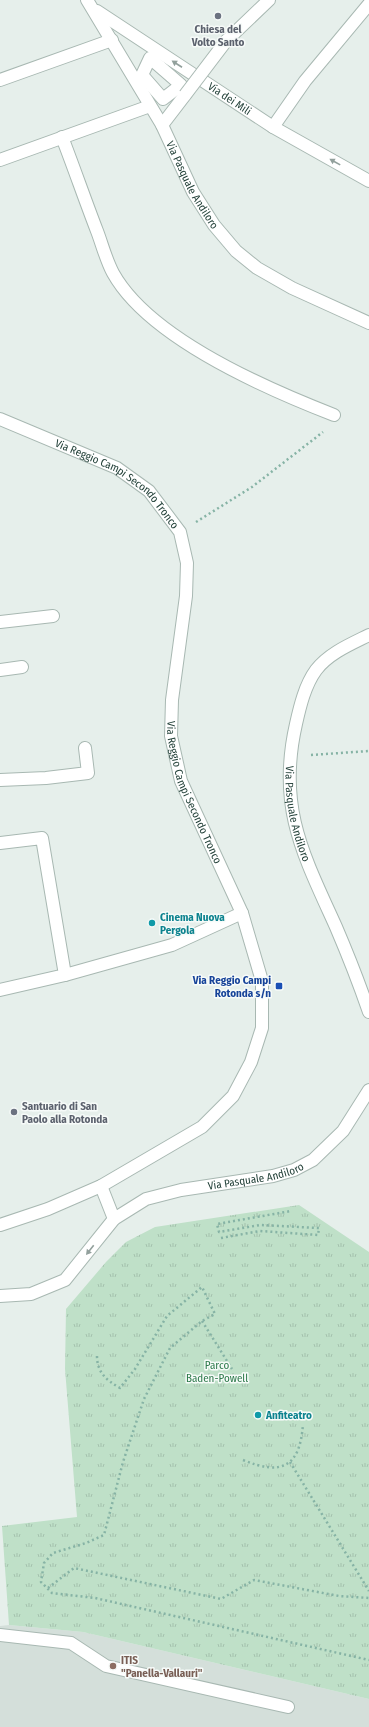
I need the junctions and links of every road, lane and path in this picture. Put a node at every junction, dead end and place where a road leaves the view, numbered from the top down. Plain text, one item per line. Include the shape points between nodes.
1 (269, 0) edge
2 (369, 4) edge
3 (90, 5) edge
4 (112, 40) junction
5 (0, 80) edge
6 (150, 106) junction
7 (162, 125) junction
8 (273, 127) junction
9 (62, 137) junction
10 (0, 160) edge
11 (369, 181) edge
12 (369, 323) edge
13 (334, 415) joint
14 (0, 419) edge
15 (204, 517) dead end
16 (52, 616) dead end
17 (0, 622) edge
18 (369, 635) edge
19 (22, 667) dead end
20 (0, 670) edge
21 (293, 734) junction
22 (85, 748) dead end
23 (369, 751) edge
24 (0, 780) edge
25 (0, 843) edge
26 (242, 913) junction
27 (65, 975) junction
28 (0, 990) edge
29 (369, 1012) edge
30 (369, 1090) edge
31 (101, 1186) junction
32 (291, 1211) dead end
33 (114, 1219) junction
34 (0, 1225) edge
35 (221, 1238) dead end
36 (0, 1296) edge
37 (202, 1321) junction
38 (97, 1356) dead end
39 (232, 1369) dead end
40 (303, 1424) dead end
41 (243, 1460) dead end
42 (290, 1462) junction
43 (48, 1588) junction
44 (369, 1591) edge
45 (369, 1598) edge
46 (0, 1635) edge
47 (369, 1660) edge
48 (288, 1707) dead end

1 - 7 street, bridge via 226,41
2 - 8 street via 305,81
3 - 4 street, Via Pasquale Andiloro
8 -> 3 street, Via dei Mili
4 - 5 street
4 - 6 street, Via Pasquale Andiloro
6 - 7 street, Via Pasquale Andiloro
6 - 9 street
7 - 12 street, Via Pasquale Andiloro via 193,192 214,225 236,251 257,268 292,288
11 -> 8 street, Via dei Mili
9 - 10 street
9 - 13 street via 113,273 142,309 222,365 274,392
13 - 15 path via 321,435 252,487
14 - 26 street, Via Reggio Campi Secondo Tronco via 117,468 149,490 180,532 186,563 186,596 172,700 170,736 181,781
16 - 17 street
18 - 21 street, Via Pasquale Andiloro via 330,657 316,670 299,707
19 - 20 street
21 - 23 path via 309,756
21 - 29 street, Via Pasquale Andiloro via 288,768 289,792 297,832
22 - 24 street via 88,773
25 - 27 street via 42,838
26 - 27 street via 172,945
26 - 31 street, Via Reggio Campi Secondo Tronco via 262,981 262,1028 244,1076 233,1096 202,1127
27 - 28 street
30 - 33 street, Via Pasquale Andiloro via 343,1131 329,1146 313,1160 294,1170 241,1182 181,1190 146,1199
31 - 33 street
31 - 34 street, Via Reggio Campi Secondo Tronco via 48,1210
32 - 35 path via 217,1224 219,1232 260,1225 319,1228 318,1235 260,1231
33 -> 36 street, Via Pasquale Andiloro via 65,1280 31,1294
37 - 38 path via 215,1314 202,1288 167,1316 135,1369 120,1388 108,1381 97,1366
37 - 39 path
37 - 43 path via 170,1348 144,1399 123,1462 104,1535 53,1553 44,1563 41,1582
40 - 42 path via 302,1440 297,1454
41 - 42 path via 262,1468 279,1468
42 - 44 path
43 - 45 path via 74,1568 221,1599 254,1580 339,1596
43 - 47 path via 52,1593 95,1598
46 - 48 street via 71,1643 106,1666

